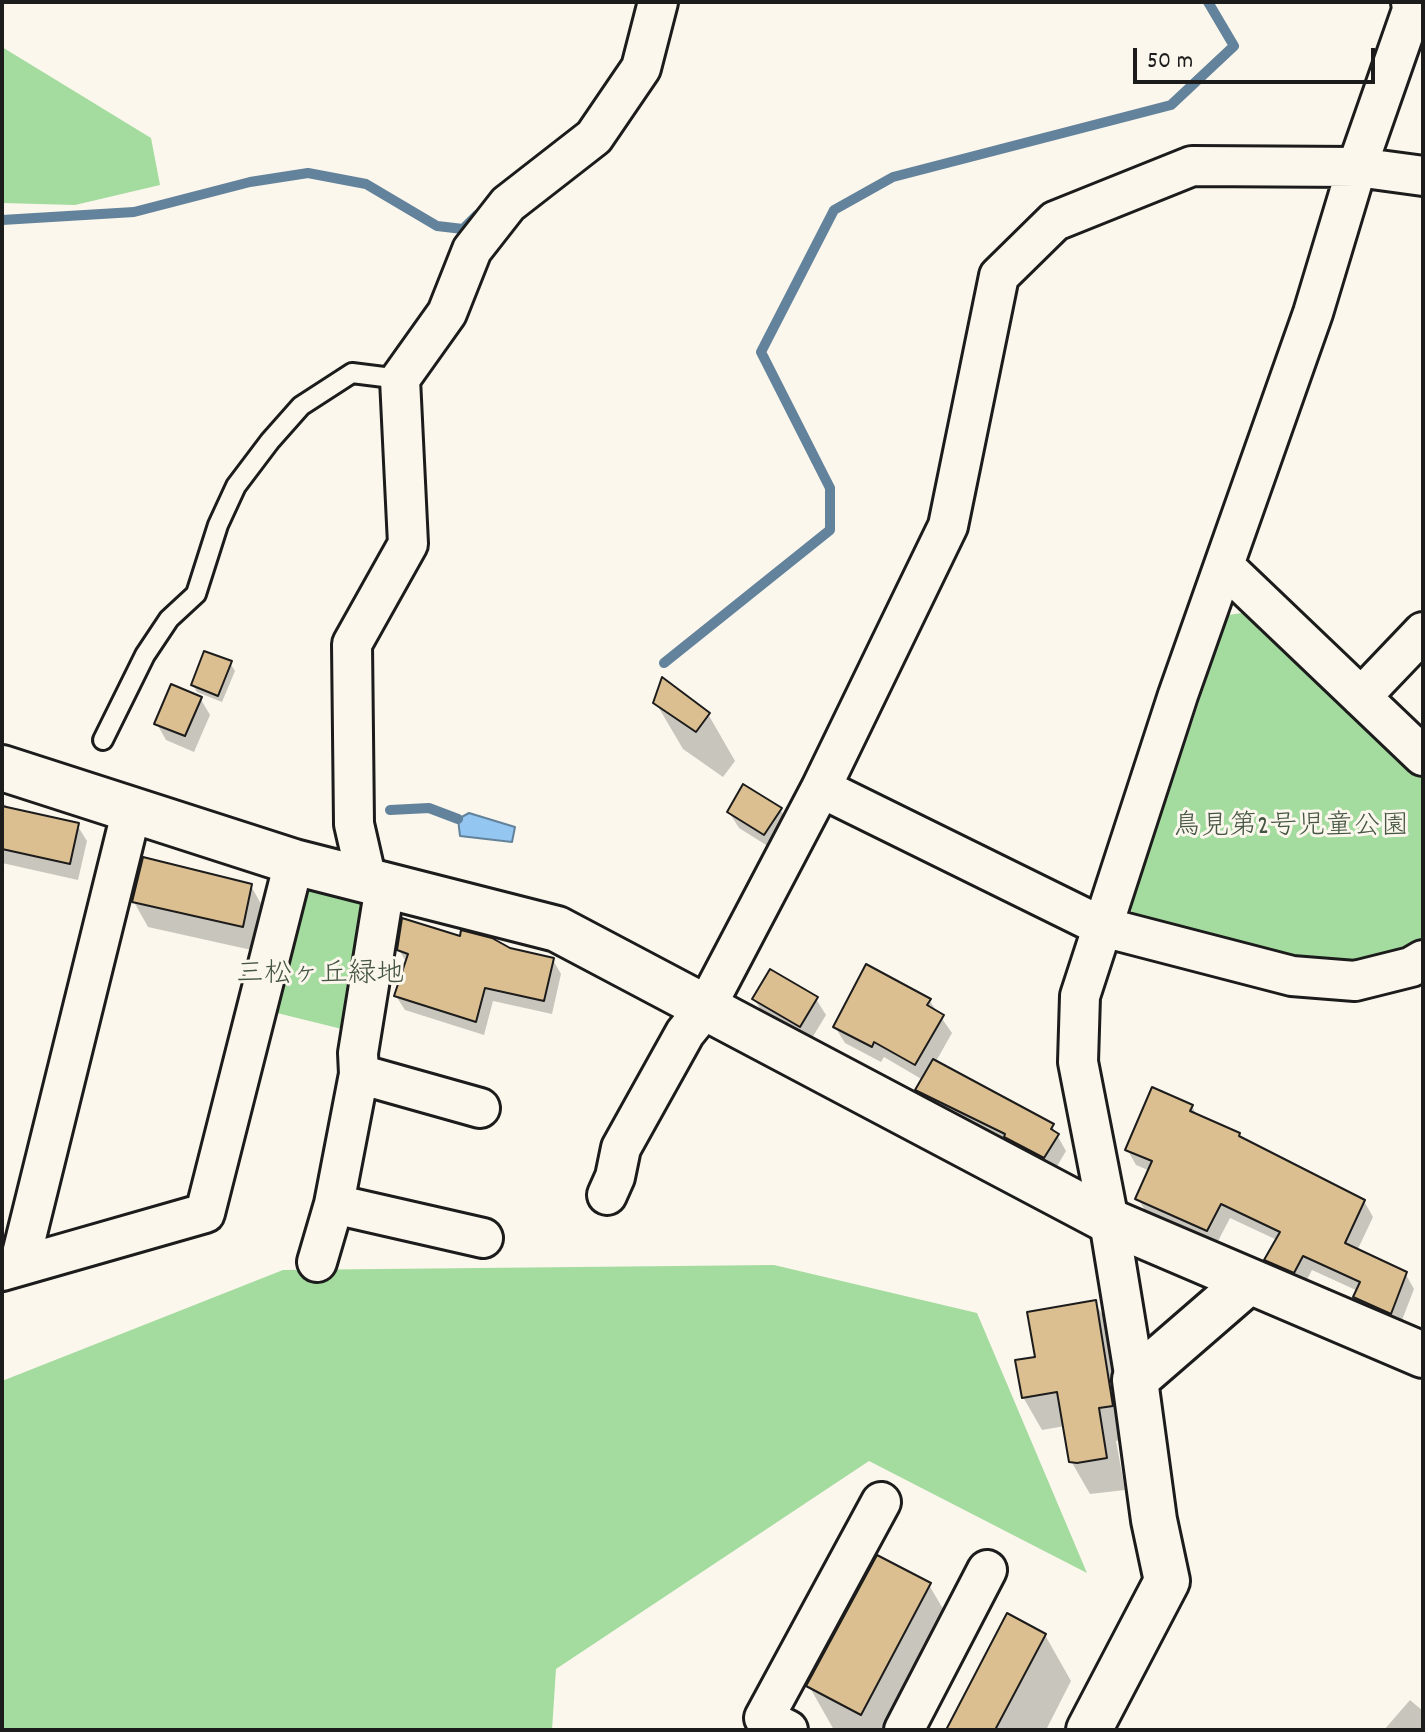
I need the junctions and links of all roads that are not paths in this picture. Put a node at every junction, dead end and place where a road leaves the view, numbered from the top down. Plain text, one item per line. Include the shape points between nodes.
1 (658, 2) edge
2 (1411, 2) edge
3 (1357, 167) junction
4 (1423, 176) edge
5 (400, 379) junction
6 (1224, 566) junction
7 (1423, 632) edge
8 (1361, 697) junction
9 (103, 740) dead end
10 (1423, 756) edge
11 (2, 768) edge
12 (821, 788) junction
13 (132, 809) junction
14 (294, 862) junction
15 (376, 884) junction
16 (1103, 927) junction
17 (1423, 960) edge
18 (706, 1007) junction
19 (359, 1074) junction
20 (480, 1108) dead end
21 (607, 1195) dead end
22 (334, 1204) junction
23 (1109, 1221) junction
24 (483, 1238) dead end
25 (317, 1262) dead end
26 (10, 1268) edge
27 (1248, 1282) junction
28 (1420, 1345) edge
29 (1135, 1380) junction
30 (881, 1502) dead end
31 (987, 1570) dead end
32 (788, 1730) edge
33 (904, 1730) edge
34 (1089, 1730) edge

1 - 5 street via 641,68 610,114 594,137 508,204 472,250 447,313
2 - 3 street
3 - 4 street
3 - 6 street via 1313,313
3 - 12 street via 1192,166 1055,221 999,276 948,526
5 - 9 lane via 352,373 301,406 270,441 236,486 196,594 169,619 145,655
5 - 15 street via 408,544 352,644 354,824
6 - 8 street
6 - 16 street
7 - 8 street
8 - 10 street
11 - 13 street
12 - 16 street
12 - 18 street
13 - 14 street
13 - 26 street
14 - 15 street
14 - 26 street via 205,1213
15 - 18 street via 557,929
15 - 19 street
16 - 17 street via 1292,976 1355,981
16 - 23 street via 1080,996 1078,1062
18 - 21 street via 685,1033 621,1148
18 - 23 street
19 - 20 street
19 - 22 street
22 - 24 street
22 - 25 street
23 - 27 street
23 - 29 street
27 - 28 street
27 - 29 street
29 - 34 street via 1167,1581
30 - 32 street via 764,1718
31 - 33 street

